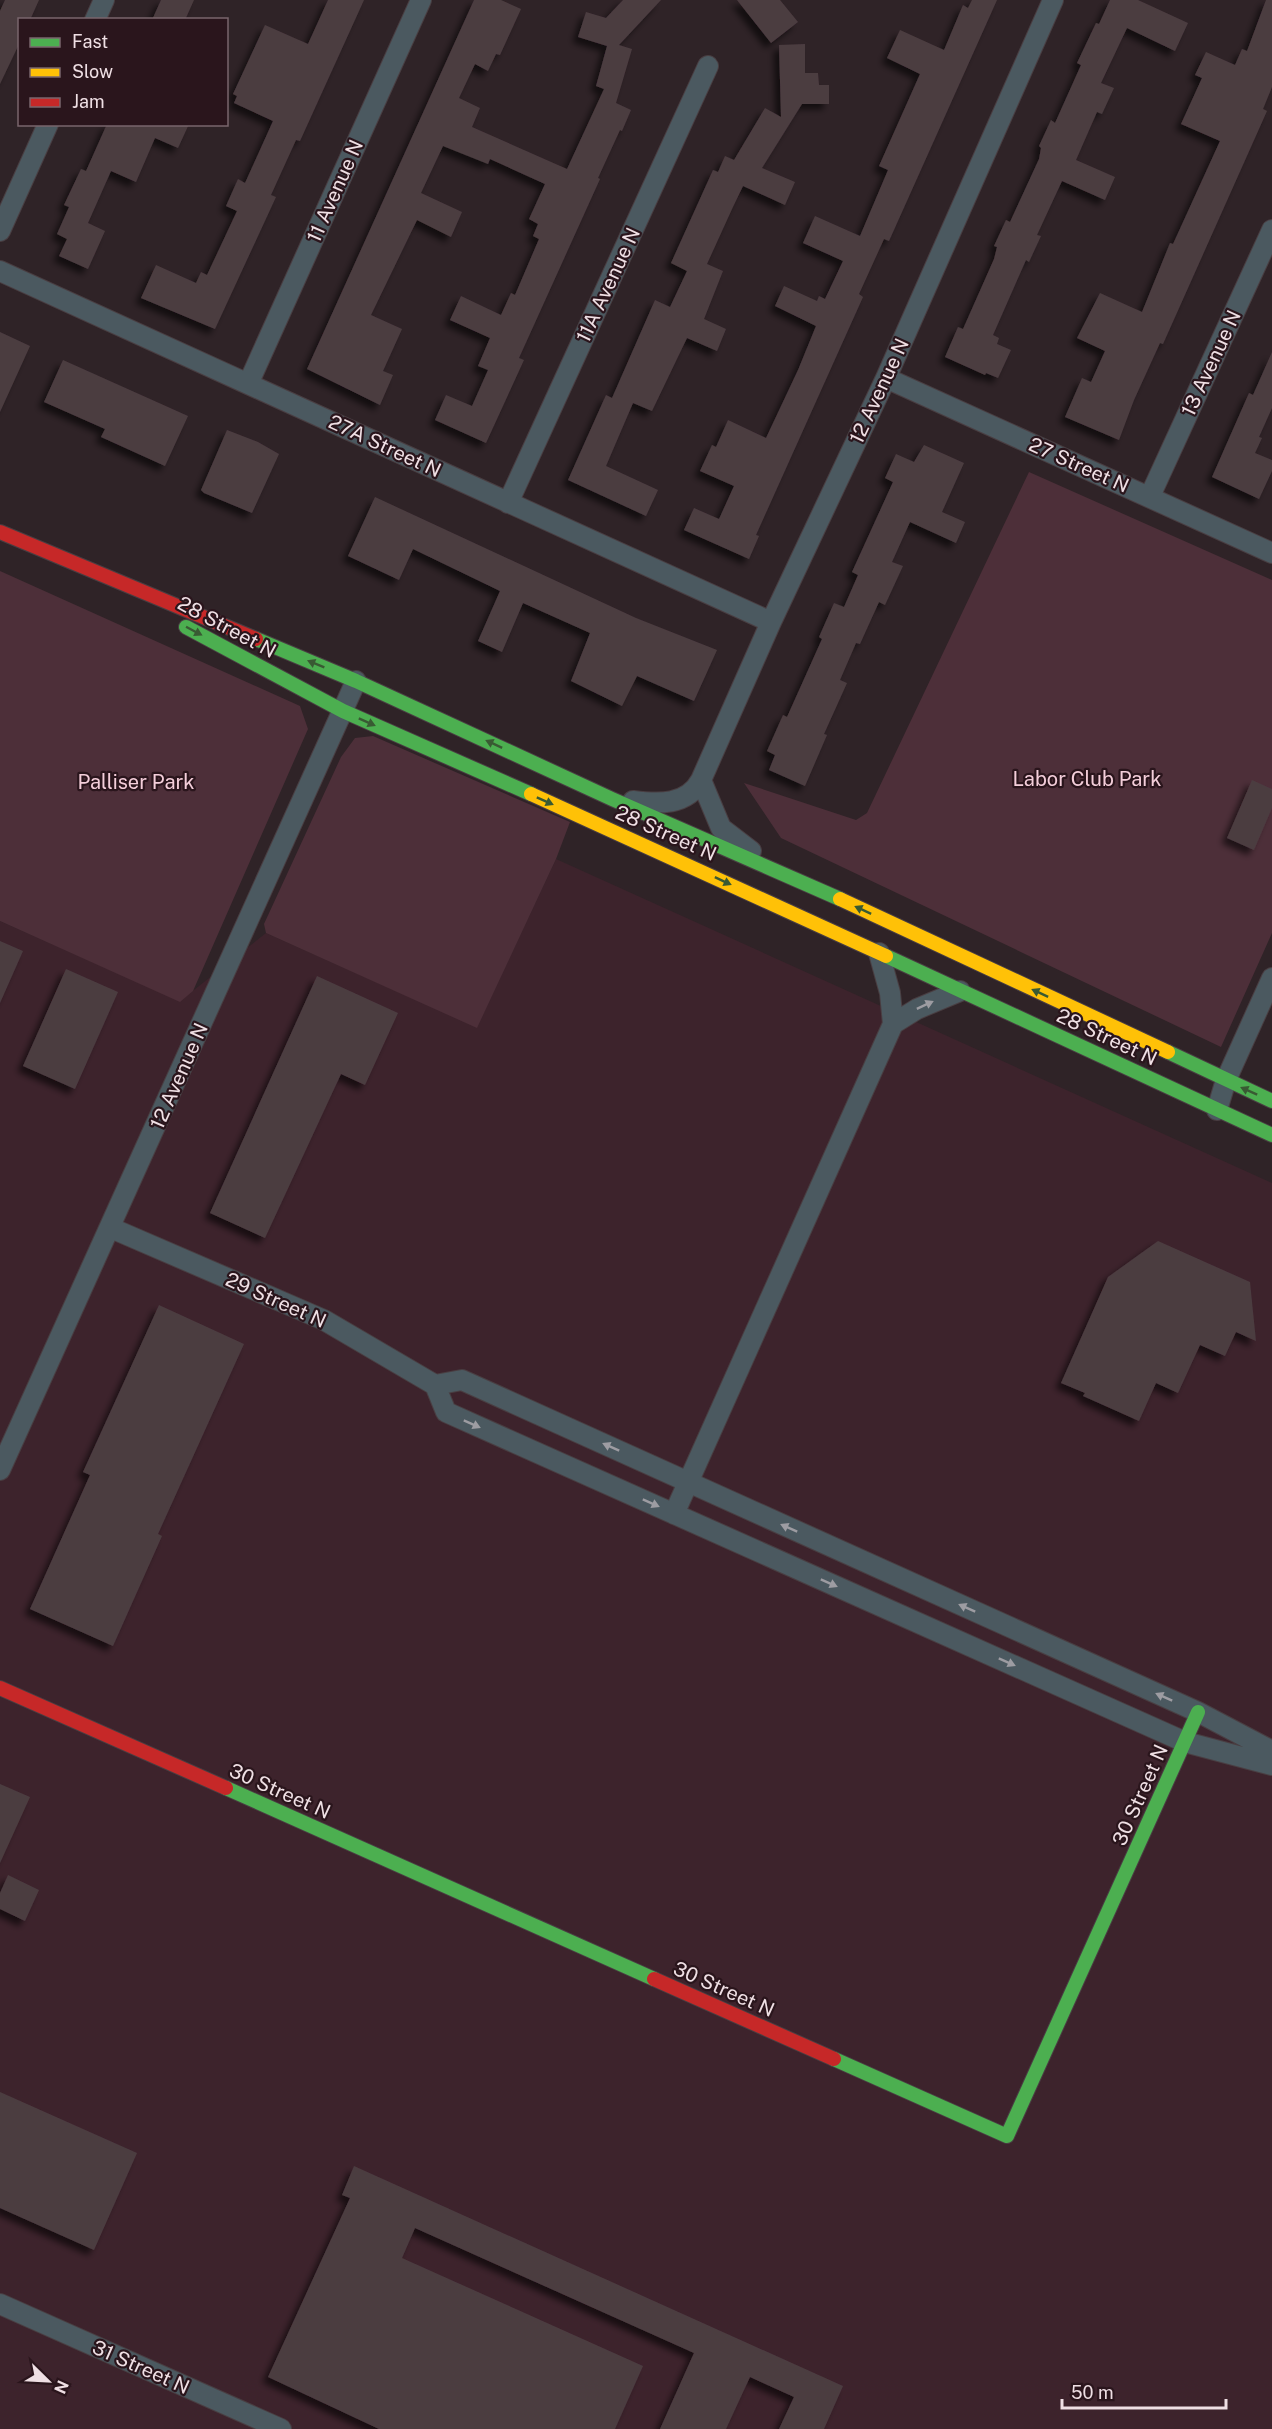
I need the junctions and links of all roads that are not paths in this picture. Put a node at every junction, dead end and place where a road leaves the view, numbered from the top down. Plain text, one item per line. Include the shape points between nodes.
1 (104, 0) edge
2 (421, 0) edge
3 (1053, 0) edge
4 (96, 18) edge
5 (708, 66) dead end
6 (47, 126) edge
7 (0, 231) edge
8 (1272, 231) edge
9 (0, 271) edge
10 (886, 378) junction
11 (249, 382) junction
12 (1150, 496) junction
13 (508, 503) junction
14 (0, 532) edge
15 (50, 554) junction
16 (1272, 554) edge
17 (771, 622) junction
18 (356, 681) junction
19 (343, 711) junction
20 (701, 780) junction
21 (612, 799) junction
22 (771, 867) junction
23 (879, 953) junction
24 (1272, 978) edge
25 (960, 991) junction
26 (892, 1024) junction
27 (1226, 1080) junction
28 (1272, 1101) edge
29 (1217, 1110) junction
30 (1272, 1135) edge
31 (111, 1228) junction
32 (435, 1385) junction
33 (0, 1470) edge
34 (688, 1482) junction
35 (674, 1514) junction
36 (0, 1688) edge
37 (1198, 1712) junction
38 (1185, 1742) junction
39 (1272, 1751) edge
40 (1272, 1765) edge
41 (0, 2304) edge
42 (281, 2429) edge

1 - 4 street
2 - 11 street, 11 Avenue N
3 - 10 street, 12 Avenue N
5 - 13 street, 11A Avenue N
6 - 7 street
8 - 12 street, 13 Avenue N
9 - 11 street, 27A Street N
10 - 12 street, 27 Street N
10 - 17 street, 12 Avenue N
11 - 13 street, 27A Street N
12 - 16 street, 27 Street N
13 - 17 street, 27A Street N
14 - 15 main road, 28 Street N
18 -> 15 main road, 28 Street N
15 -> 19 main road, 28 Street N
17 - 20 street, 12 Avenue N
18 - 19 street, 12 Avenue N
21 -> 18 main road, 28 Street N
19 -> 23 main road, 28 Street N
19 - 31 street, 12 Avenue N
20 - 21 street, 12 Avenue N via 696,789 665,805
20 - 22 street via 721,828
21 - 22 main road, 28 Street N
27 -> 22 main road, 28 Street N
23 - 25 main road, 28 Street N
23 - 26 street via 890,993
24 - 27 street
26 -> 25 street
25 - 29 main road, 28 Street N
26 - 34 street
28 -> 27 main road, 28 Street N
27 - 29 street
29 - 30 main road, 28 Street N
31 - 32 street, 29 Street N via 324,1320
31 - 33 street, 12 Avenue N
34 -> 32 street via 462,1380
32 -> 35 street via 446,1412
34 - 35 street
37 -> 34 street
35 -> 38 street
36 - 38 main road, 30 Street N via 1007,2136
37 - 38 main road, 30 Street N
37 - 39 street
38 - 40 street
41 - 42 street, 31 Street N

